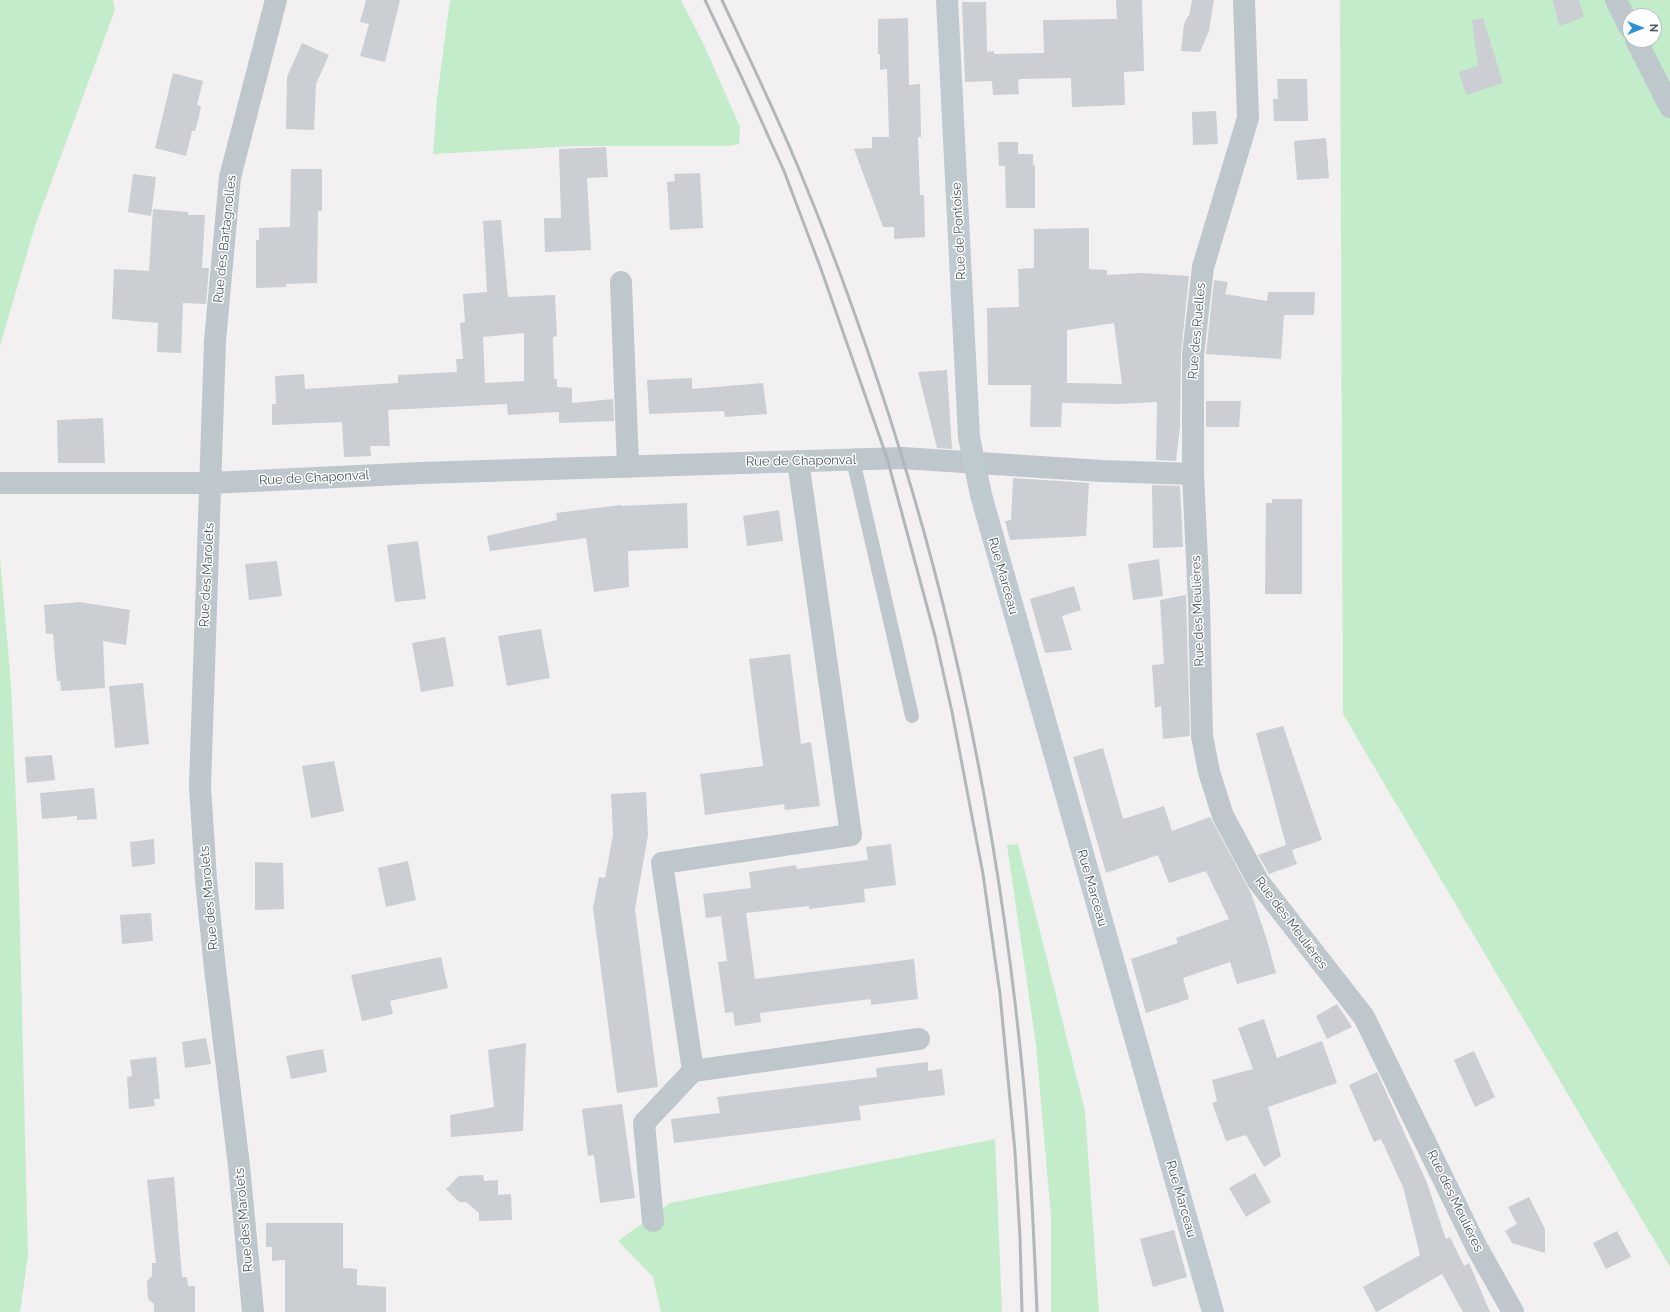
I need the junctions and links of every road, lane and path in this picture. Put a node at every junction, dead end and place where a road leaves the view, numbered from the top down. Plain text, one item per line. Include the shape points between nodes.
1 (276, 0) edge
2 (947, 0) edge
3 (1244, 0) edge
4 (1616, 0) edge
5 (1622, 12) edge
6 (1640, 48) edge
7 (1670, 107) edge
8 (621, 282) dead end
9 (853, 460) junction
10 (798, 461) junction
11 (974, 462) junction
12 (628, 467) junction
13 (1193, 474) junction
14 (0, 483) edge
15 (211, 483) junction
16 (912, 716) dead end
17 (919, 1039) dead end
18 (693, 1071) junction
19 (654, 1221) dead end
20 (253, 1312) edge
21 (1213, 1312) edge
22 (1513, 1312) edge

1 - 15 street, Rue des Bartagnolles via 230,177 215,341
2 - 11 main road, Rue de Pontoise via 969,437
3 - 13 street, Rue des Ruelles via 1248,118 1203,267 1193,354
4 - 5 street
6 - 7 street
8 - 12 street
9 - 10 street, Rue de Chaponval
9 - 11 street, Rue de Chaponval via 922,458
9 - 16 lane
10 - 12 street, Rue de Chaponval
10 - 18 street via 851,835 662,862
11 - 13 street
11 - 21 main road, Rue Marceau via 1026,657
12 - 15 street, Rue de Chaponval
13 - 22 street, Rue des Meulières via 1202,736 1209,772 1223,816 1258,881 1364,1017 1476,1246
14 - 15 street, Rue de Chaponval
15 - 20 street, Rue des Marolets via 204,637 201,794 206,880
17 - 18 street
18 - 19 street via 644,1123

